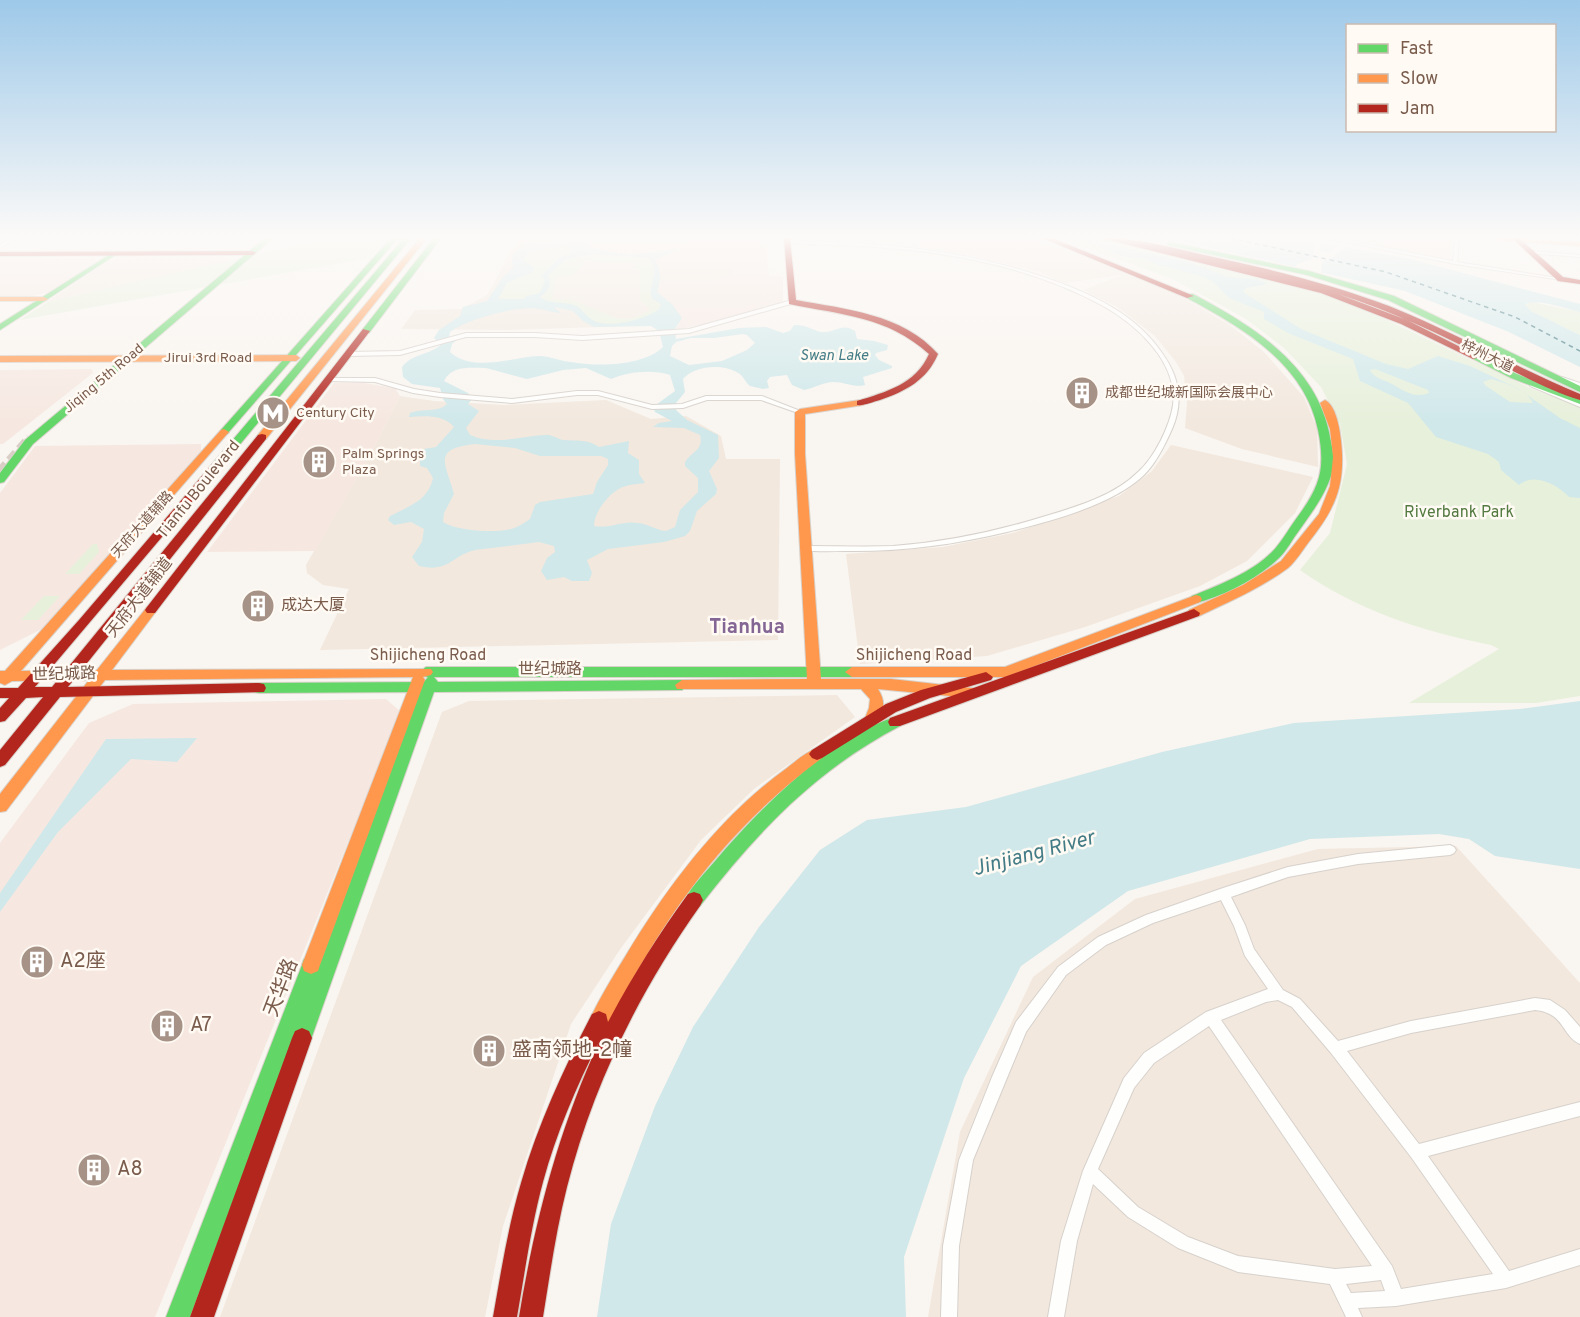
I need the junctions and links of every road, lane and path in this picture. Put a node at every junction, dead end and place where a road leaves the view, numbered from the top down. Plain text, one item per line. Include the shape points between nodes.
1 (44, 299) edge
2 (195, 299) edge
3 (346, 299) edge
4 (352, 299) edge
5 (374, 299) edge
6 (390, 299) edge
7 (1096, 299) edge
8 (1197, 299) edge
9 (1206, 299) edge
10 (1348, 299) edge
11 (1358, 299) edge
12 (1373, 299) edge
13 (1393, 299) edge
14 (792, 302) joint
15 (0, 328) edge
16 (348, 354) junction
17 (1511, 358) junction
18 (0, 359) edge
19 (297, 360) junction
20 (122, 361) junction
21 (0, 364) edge
22 (328, 380) junction
23 (1557, 385) junction
24 (1580, 395) edge
25 (800, 412) junction
26 (0, 465) edge
27 (0, 480) edge
28 (807, 549) junction
29 (428, 672) junction
30 (1006, 672) junction
31 (35, 675) junction
32 (69, 675) junction
33 (100, 676) junction
34 (814, 678) junction
35 (3, 679) edge
36 (864, 684) junction
37 (422, 687) junction
38 (946, 689) junction
39 (88, 691) junction
40 (56, 692) junction
41 (0, 693) edge
42 (20, 693) junction
43 (973, 693) junction
44 (0, 717) edge
45 (870, 720) junction
46 (0, 761) edge
47 (0, 806) edge
48 (1450, 850) dead end
49 (1223, 893) junction
50 (1279, 994) junction
51 (1211, 1017) junction
52 (1580, 1036) edge
53 (1335, 1048) junction
54 (1580, 1109) edge
55 (1416, 1152) junction
56 (1090, 1171) junction
57 (1580, 1257) edge
58 (1386, 1272) junction
59 (1335, 1277) junction
60 (1506, 1280) junction
61 (1396, 1298) junction
62 (1347, 1301) junction
63 (178, 1317) edge
64 (202, 1317) edge
65 (505, 1317) edge
66 (531, 1317) edge
67 (949, 1317) edge
68 (1056, 1317) edge
69 (1354, 1317) edge

1 - 15 main road
2 - 20 main road, Jiqing 5th Road
3 - 19 main road, 天府大道辅路
4 - 19 main road, Tianfu Boulevard
5 - 32 main road, Tianfu Boulevard
6 - 16 main road, 天府大道辅道
7 - 28 street via 1133,323 1159,351 1178,397 1175,419 1151,462 1136,478 1070,511 1001,533 892,548
8 - 30 main road, Shijicheng Road via 1258,337 1292,367 1314,399 1324,425 1328,465 1312,507 1273,556 1219,590
9 - 43 main road via 1266,337 1299,367 1328,408 1340,467 1326,512 1287,563 1231,598 1130,639
10 - 24 main road via 1514,376
11 - 24 main road, 梓州大道 via 1387,309 1517,372
12 - 23 main road, 梓州大道
13 - 17 main road
14 - 16 street via 680,332 582,338 454,337 400,353
14 - 25 main road via 896,327 920,340 934,354 927,370 909,385 818,412
16 - 22 main road, 天府大道辅道
17 - 23 main road
17 - 24 main road
18 - 20 main road, Jirui 3rd Road
19 - 20 main road, Jirui 3rd Road
19 - 31 main road, Tianfu Boulevard via 84,623
19 - 35 main road, 天府大道辅路
20 - 21 main road, Jirui 3rd Road
20 - 26 main road, Jiqing 5th Road via 18,444
20 - 27 main road, Jiqing 5th Road via 24,447
22 - 25 street via 375,380 413,391 512,401 598,393 652,407 683,406 706,398 762,398
22 - 33 main road, 天府大道辅道
23 - 24 main road, 梓州大道
25 - 28 main road
28 - 34 main road
29 - 33 main road, Shijicheng Road
29 - 34 main road, Shijicheng Road
29 - 37 main road, 天华路
30 - 34 main road, Shijicheng Road
30 - 38 main road
31 - 32 main road, Shijicheng Road
31 - 35 main road, Shijicheng Road
31 - 42 main road, Tianfu Boulevard
32 - 33 main road, Shijicheng Road
32 - 40 main road, Tianfu Boulevard
33 - 39 main road, 天府大道辅道
34 - 36 main road, 世纪城路
34 - 37 main road, 世纪城路
36 - 38 main road, 世纪城路
36 - 45 main road via 872,688 878,699 877,711
37 - 39 main road, 世纪城路
37 - 63 main road, 天华路
37 - 64 main road, 天华路
38 - 43 main road, 世纪城路
38 - 45 main road via 891,708
39 - 40 main road, 世纪城路
39 - 47 main road, 天府大道辅道
40 - 42 main road, 世纪城路
40 - 46 main road, Tianfu Boulevard
41 - 42 main road, 世纪城路
42 - 44 main road, Tianfu Boulevard
43 - 66 main road via 901,719 861,740 792,792 732,850 677,921 637,988 583,1105 543,1242
45 - 65 main road via 789,775 728,830 695,865 644,938 610,996 560,1100 537,1164
48 - 49 street via 1358,859 1288,872
49 - 50 street via 1249,952
49 - 67 street via 1102,941 1062,971 1021,1027 966,1160 951,1246
50 - 51 street
50 - 53 street via 1296,1003
51 - 56 street via 1149,1058 1129,1083
51 - 58 street
52 - 53 street via 1548,1004 1535,1004 1411,1026
53 - 55 street
54 - 55 street
55 - 60 street
56 - 59 street via 1133,1212 1183,1243 1238,1264
56 - 68 street via 1069,1240
57 - 60 street
58 - 59 street
58 - 61 street
59 - 62 street
60 - 61 street
61 - 62 street
62 - 69 street

